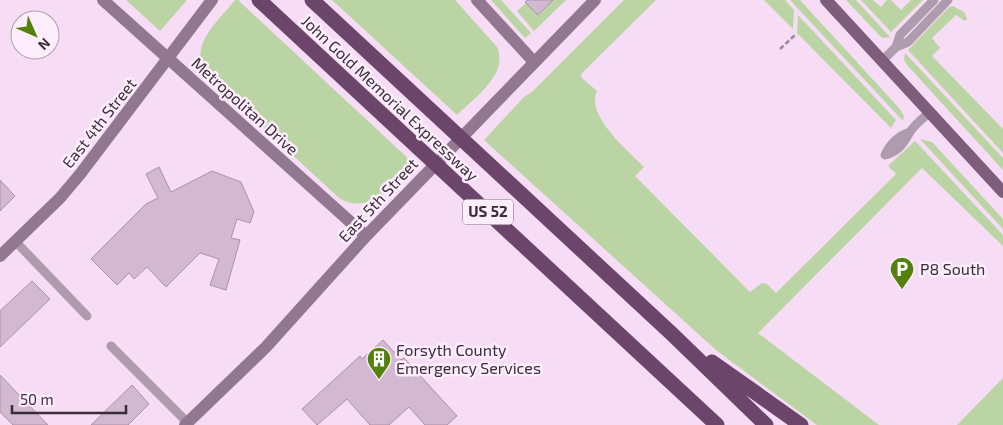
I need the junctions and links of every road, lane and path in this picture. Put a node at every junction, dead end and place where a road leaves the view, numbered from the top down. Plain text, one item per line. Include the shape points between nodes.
1 (103, 0) edge
2 (212, 0) edge
3 (259, 0) edge
4 (312, 0) edge
5 (477, 0) edge
6 (595, 0) edge
7 (826, 0) edge
8 (934, 0) edge
9 (948, 0) edge
10 (795, 35) dead end
11 (896, 47) junction
12 (780, 49) dead end
13 (168, 58) junction
14 (882, 61) junction
15 (534, 62) junction
16 (930, 112) junction
17 (910, 132) dead end
18 (1003, 192) edge
19 (366, 236) junction
20 (16, 241) junction
21 (0, 256) edge
22 (87, 316) dead end
23 (672, 334) junction
24 (111, 346) dead end
25 (187, 424) edge
26 (717, 425) edge
27 (766, 425) edge
28 (801, 425) edge

1 - 13 street, Metropolitan Drive
2 - 13 street, East 4th Street
3 - 26 highway, John Gold Memorial Expressway / US 52
4 - 23 highway, John Gold Memorial Expressway / US 52
5 - 15 street
6 - 15 street, East 5th Street
7 - 14 main road
8 - 11 lane via 900,35
9 - 11 lane via 908,42
10 - 12 path
11 - 14 lane
13 - 19 street, Metropolitan Drive
13 - 20 street, East 4th Street via 81,173
14 - 16 main road
15 - 19 street, East 5th Street
16 - 17 lane
16 - 18 main road
19 - 25 street, East 5th Street via 266,347
20 - 21 street, East 4th Street
20 - 22 lane
23 - 27 highway, John Gold Memorial Expressway / US 52
23 - 28 highway
24 - 25 lane

